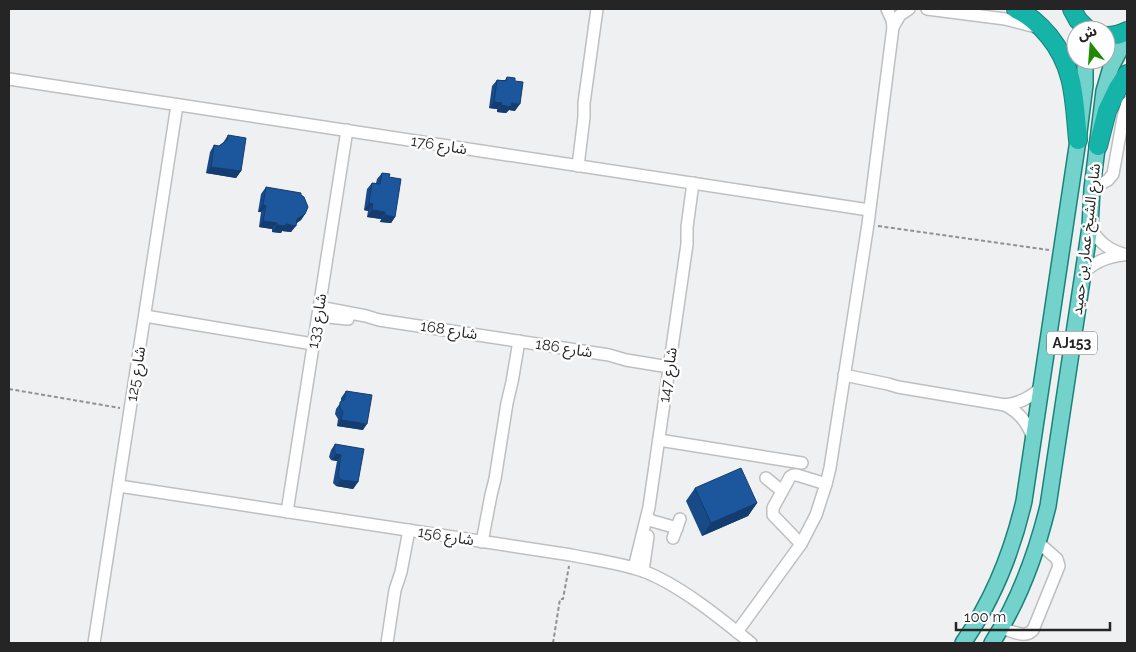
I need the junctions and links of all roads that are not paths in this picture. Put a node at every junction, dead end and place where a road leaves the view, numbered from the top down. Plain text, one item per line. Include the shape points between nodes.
1 (597, 9) edge
2 (887, 9) edge
3 (909, 9) edge
4 (927, 9) edge
5 (1016, 9) edge
6 (1060, 9) edge
7 (1077, 20) edge
8 (892, 27) junction
9 (1044, 29) junction
10 (1127, 36) edge
11 (1085, 70) edge
12 (1127, 74) edge
13 (9, 79) edge
14 (1127, 103) edge
15 (177, 105) junction
16 (347, 130) junction
17 (1078, 140) junction
18 (1098, 146) junction
19 (574, 165) junction
20 (696, 184) junction
21 (1092, 189) junction
22 (869, 210) junction
23 (1090, 227) junction
24 (1126, 255) edge
25 (1083, 273) junction
26 (318, 311) junction
27 (145, 316) junction
28 (515, 340) junction
29 (313, 344) junction
30 (670, 363) junction
31 (844, 380) junction
32 (1041, 387) junction
33 (1005, 405) junction
34 (1033, 439) junction
35 (659, 440) junction
36 (802, 463) dead end
37 (766, 478) dead end
38 (826, 484) junction
39 (118, 486) junction
40 (782, 491) junction
41 (649, 507) junction
42 (287, 512) junction
43 (649, 520) junction
44 (677, 528) dead end
45 (406, 530) junction
46 (486, 542) junction
47 (1039, 543) junction
48 (801, 544) junction
49 (638, 570) junction
50 (737, 632) junction
51 (999, 638) edge
52 (94, 643) edge
53 (387, 643) edge
54 (751, 643) edge
55 (963, 643) edge

1 - 19 street via 584,117
2 - 8 street
3 - 8 street via 900,14
4 - 9 street via 1005,19
5 - 9 highway
6 - 7 highway
8 - 22 street
9 - 17 highway via 1056,44 1071,78
10 - 18 main road, شارع الشيخ عمار بن حميد / AJ153 via 1107,78
11 - 17 main road, شارع الشيخ عمار بن حميد / AJ153
12 - 18 highway via 1107,111
13 - 15 street, شارع 176
14 - 21 street via 1113,174
15 - 16 street, شارع 176
15 - 27 street, شارع 125
16 - 19 street, شارع 176
16 - 26 street, شارع 133
17 - 32 main road, شارع الشيخ عمار بن حميد / AJ153
18 - 21 main road, شارع الشيخ عمار بن حميد / AJ153
19 - 20 street, شارع 176
20 - 22 street, شارع 176
20 - 30 street, شارع 147
21 - 23 main road, شارع الشيخ عمار بن حميد / AJ153
22 - 31 street
23 - 24 street via 1106,247
23 - 25 main road, شارع الشيخ عمار بن حميد / AJ153
24 - 25 street via 1104,258
25 - 47 main road, شارع الشيخ عمار بن حميد / AJ153 via 1048,506
26 - 28 street, شارع 168
26 - 29 street, شارع 133
27 - 29 street
27 - 39 street, شارع 125
28 - 30 street, شارع 186 via 610,354 626,360
28 - 46 street via 512,382 495,479 496,497
29 - 42 street, شارع 133
30 - 35 street, شارع 147
31 - 33 street via 888,384
31 - 38 street
32 - 33 street via 1029,398
32 - 34 main road, شارع الشيخ عمار بن حميد / AJ153
33 - 34 street via 1020,416
34 - 55 main road, شارع الشيخ عمار بن حميد / AJ153 via 1024,501 1013,544 987,604
35 - 36 street
35 - 41 street, شارع 147
37 - 40 street
38 - 40 street via 795,474
38 - 48 street via 816,515
39 - 42 street, شارع 156
39 - 52 street, شارع 125
40 - 48 street via 772,513
41 - 43 street, شارع 147
41 - 49 street, شارع 147
42 - 45 street, شارع 156
43 - 44 street
43 - 49 street, شارع 147 via 647,543
45 - 46 street, شارع 156
45 - 53 street
46 - 49 street, شارع 156 via 571,555
47 - 51 main road, شارع الشيخ عمار بن حميد / AJ153
47 - 51 street via 1057,559 1059,566 1033,630 1029,634
48 - 50 street
49 - 50 street, شارع 156 via 688,596
50 - 54 street, شارع 156

